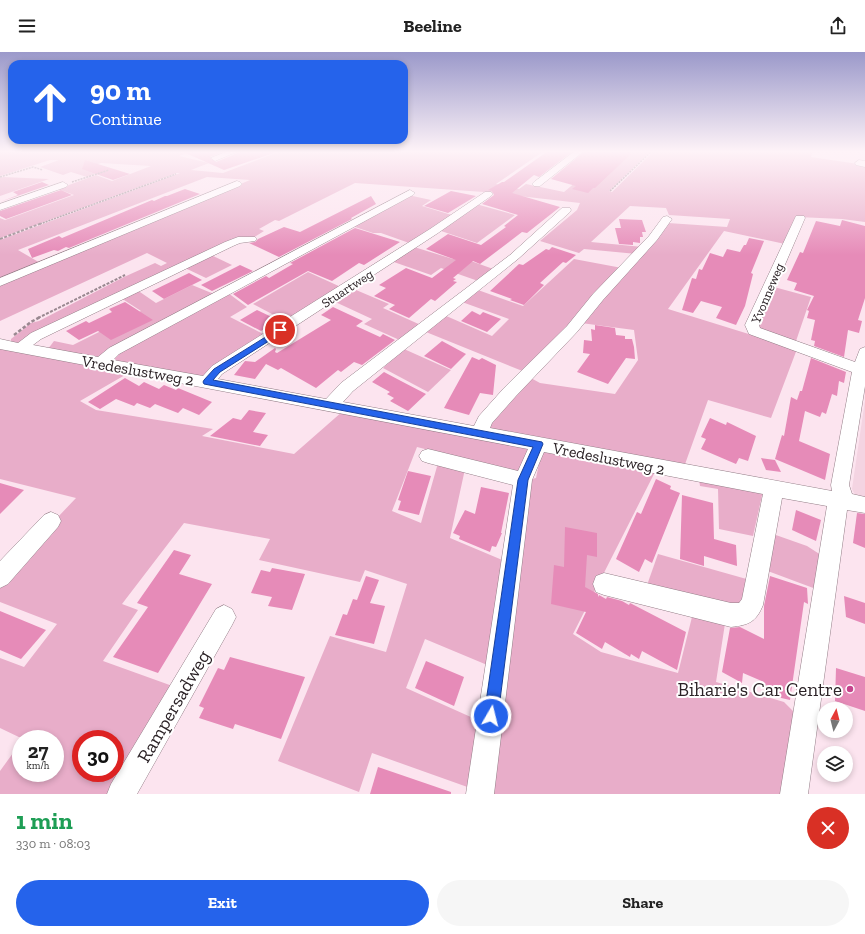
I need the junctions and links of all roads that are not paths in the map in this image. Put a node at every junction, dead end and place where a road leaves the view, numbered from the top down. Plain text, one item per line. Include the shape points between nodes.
1 (62, 186) edge
2 (233, 186) edge
3 (410, 193) dead end
4 (488, 194) dead end
5 (0, 207) edge
6 (566, 210) dead end
7 (667, 218) dead end
8 (800, 218) dead end
9 (251, 239) dead end
10 (0, 282) edge
11 (2, 345) edge
12 (22, 348) junction
13 (865, 352) edge
14 (101, 363) junction
15 (862, 370) edge
16 (207, 382) junction
17 (330, 405) junction
18 (479, 434) junction
19 (539, 444) junction
20 (428, 456) dead end
21 (523, 480) junction
22 (772, 488) junction
23 (839, 501) junction
24 (865, 505) edge
25 (51, 521) dead end
26 (0, 577) edge
27 (604, 584) dead end
28 (224, 617) dead end
29 (121, 794) edge
30 (480, 794) edge
31 (794, 794) edge

1 - 5 street
2 - 10 street
3 - 14 street via 114,351
4 - 16 street, Stuartweg via 217,370
6 - 17 street via 514,257 347,387
7 - 18 street via 653,238 572,329 485,420
8 - 15 street, Yvonneweg via 752,325 754,331
9 - 12 street via 229,244 36,336
11 - 12 street, Vredeslustweg 2
12 - 14 street, Vredeslustweg 2
13 - 15 street
14 - 16 street, Vredeslustweg 2
15 - 23 street
16 - 17 street, Vredeslustweg 2
17 - 18 street, Vredeslustweg 2
18 - 19 street, Vredeslustweg 2
19 - 21 street
19 - 22 street, Vredeslustweg 2
20 - 21 street
21 - 30 street
22 - 23 street, Vredeslustweg 2
22 - 27 street via 752,605 744,614 731,615
23 - 24 street, Vredeslustweg 2
23 - 31 street
25 - 26 street
28 - 29 street, Rampersadweg

